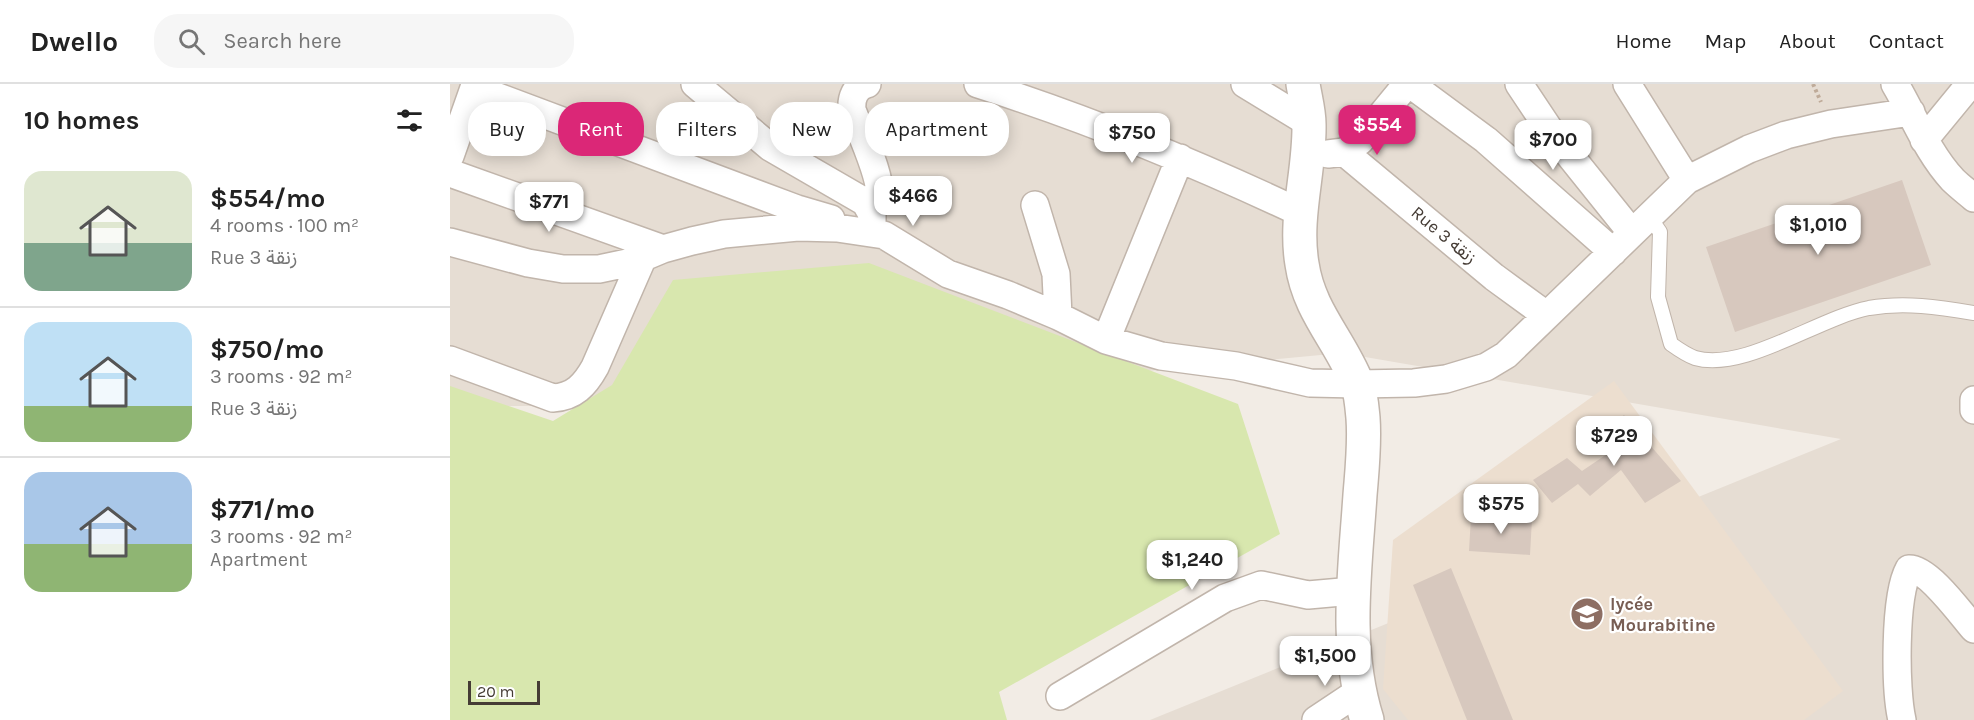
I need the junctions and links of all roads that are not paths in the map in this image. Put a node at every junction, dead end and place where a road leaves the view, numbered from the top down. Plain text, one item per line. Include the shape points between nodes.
1 (695, 84) edge
2 (978, 84) edge
3 (1303, 84) edge
4 (1408, 84) edge
5 (1519, 84) edge
6 (1627, 84) edge
7 (1894, 84) edge
8 (1970, 84) edge
9 (469, 86) edge
10 (1252, 86) edge
11 (852, 89) edge
12 (1911, 112) junction
13 (1310, 123) junction
14 (1924, 140) junction
15 (1344, 152) junction
16 (450, 156) edge
17 (1306, 157) junction
18 (1180, 158) junction
19 (450, 173) edge
20 (1687, 180) junction
21 (1974, 198) edge
22 (1035, 205) dead end
23 (1299, 212) junction
24 (875, 225) junction
25 (1640, 225) junction
26 (450, 242) edge
27 (1612, 252) junction
28 (653, 253) junction
29 (1974, 313) edge
30 (1546, 315) junction
31 (1058, 316) junction
32 (1106, 340) junction
33 (450, 360) edge
34 (1357, 384) junction
35 (1974, 400) edge
36 (1974, 410) edge
37 (1353, 591) junction
38 (1974, 629) edge
39 (1060, 696) dead end
40 (1363, 706) edge
41 (1316, 720) edge
42 (1902, 720) edge

1 - 24 street via 770,147 859,197
2 - 18 street
3 - 13 street
4 - 15 street via 1360,141
4 - 27 street via 1486,140
5 - 25 street via 1551,132
6 - 20 street
7 - 12 street
8 - 14 street
9 - 16 street
9 - 24 street via 796,209
10 - 13 street
11 - 24 street via 852,110 880,190
12 - 14 street
12 - 20 street via 1786,135
13 - 17 street
14 - 21 street via 1953,180
15 - 17 street
15 - 30 street, Rue 3 زنقة via 1494,277
17 - 23 street
18 - 23 street
18 - 32 street
19 - 28 street
20 - 25 street
22 - 31 street via 1056,274
23 - 34 street via 1306,286 1317,314
24 - 28 street via 724,234
24 - 31 street via 948,274
25 - 27 street
25 - 29 lane via 1660,232 1658,297 1671,344 1694,358 1739,358 1870,308 1923,305
26 - 28 street via 563,269 600,269
27 - 30 street
28 - 33 street via 595,367 575,393 553,398
30 - 34 street via 1506,355 1486,367 1446,379
31 - 32 street
32 - 34 street via 1161,356 1236,366 1287,379
34 - 37 street via 1364,447
35 - 36 street
37 - 39 street via 1308,595 1260,585 1225,598
37 - 40 street via 1352,644
38 - 42 street via 1925,575 1909,569 1900,599 1898,687
40 - 41 street

